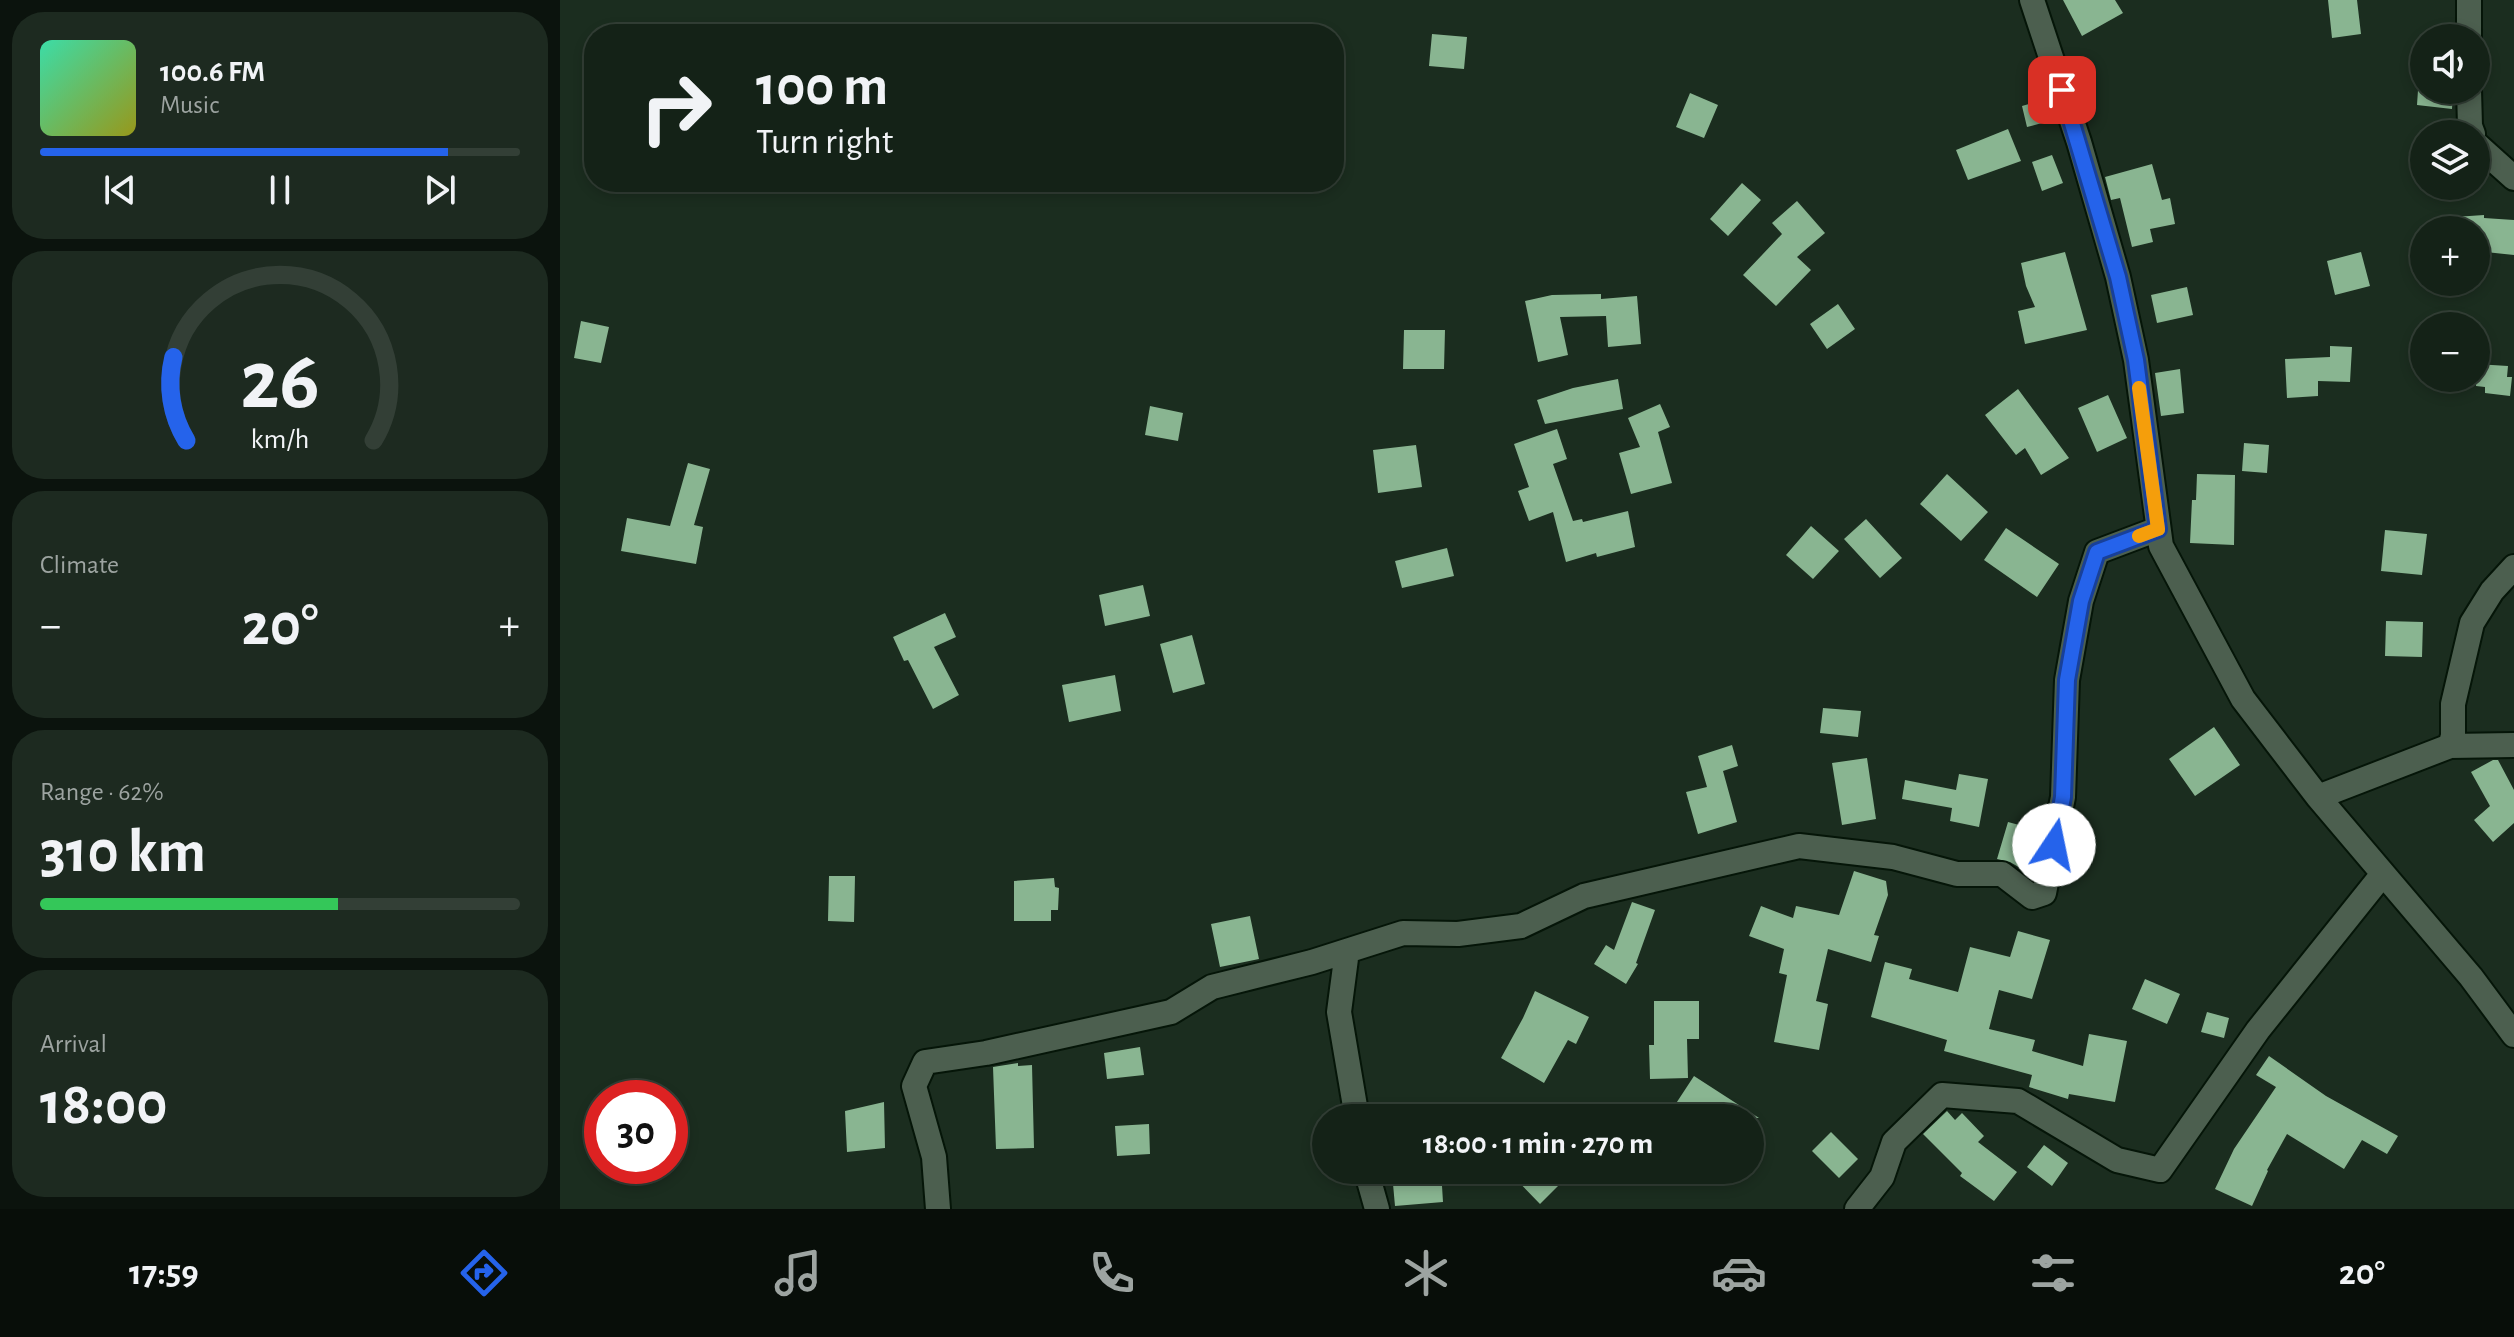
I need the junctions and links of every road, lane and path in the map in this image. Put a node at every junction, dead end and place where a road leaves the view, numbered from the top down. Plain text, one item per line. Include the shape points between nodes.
1 (2032, 0) edge
2 (2469, 0) edge
3 (2469, 24) edge
4 (2490, 159) edge
5 (2514, 178) edge
6 (2158, 529) junction
7 (2514, 567) edge
8 (2514, 745) edge
9 (2450, 746) junction
10 (2318, 797) junction
11 (2382, 875) junction
12 (1347, 951) junction
13 (2514, 1035) edge
14 (1355, 1104) edge
15 (1370, 1184) edge
16 (938, 1209) edge
17 (1377, 1209) edge
18 (1857, 1209) edge

1 - 6 street via 2118,277 2136,360
2 - 3 street
4 - 5 street
6 - 10 street via 2161,546 2243,699
6 - 12 street via 2097,552 2081,601 2067,680 2063,797 2044,893 2032,897 2002,874 1957,874 1893,857 1799,846 1584,896 1521,926 1458,934 1403,933
7 - 9 street via 2472,623 2453,704
8 - 9 street
9 - 10 street
10 - 11 street
11 - 13 street
11 - 18 street via 2258,1030 2160,1170 2117,1160 2018,1101 1942,1095 1894,1142 1882,1177
12 - 14 street via 1339,1012
12 - 16 street via 1212,987 1171,1012 925,1062 914,1086 934,1157
15 - 17 street

